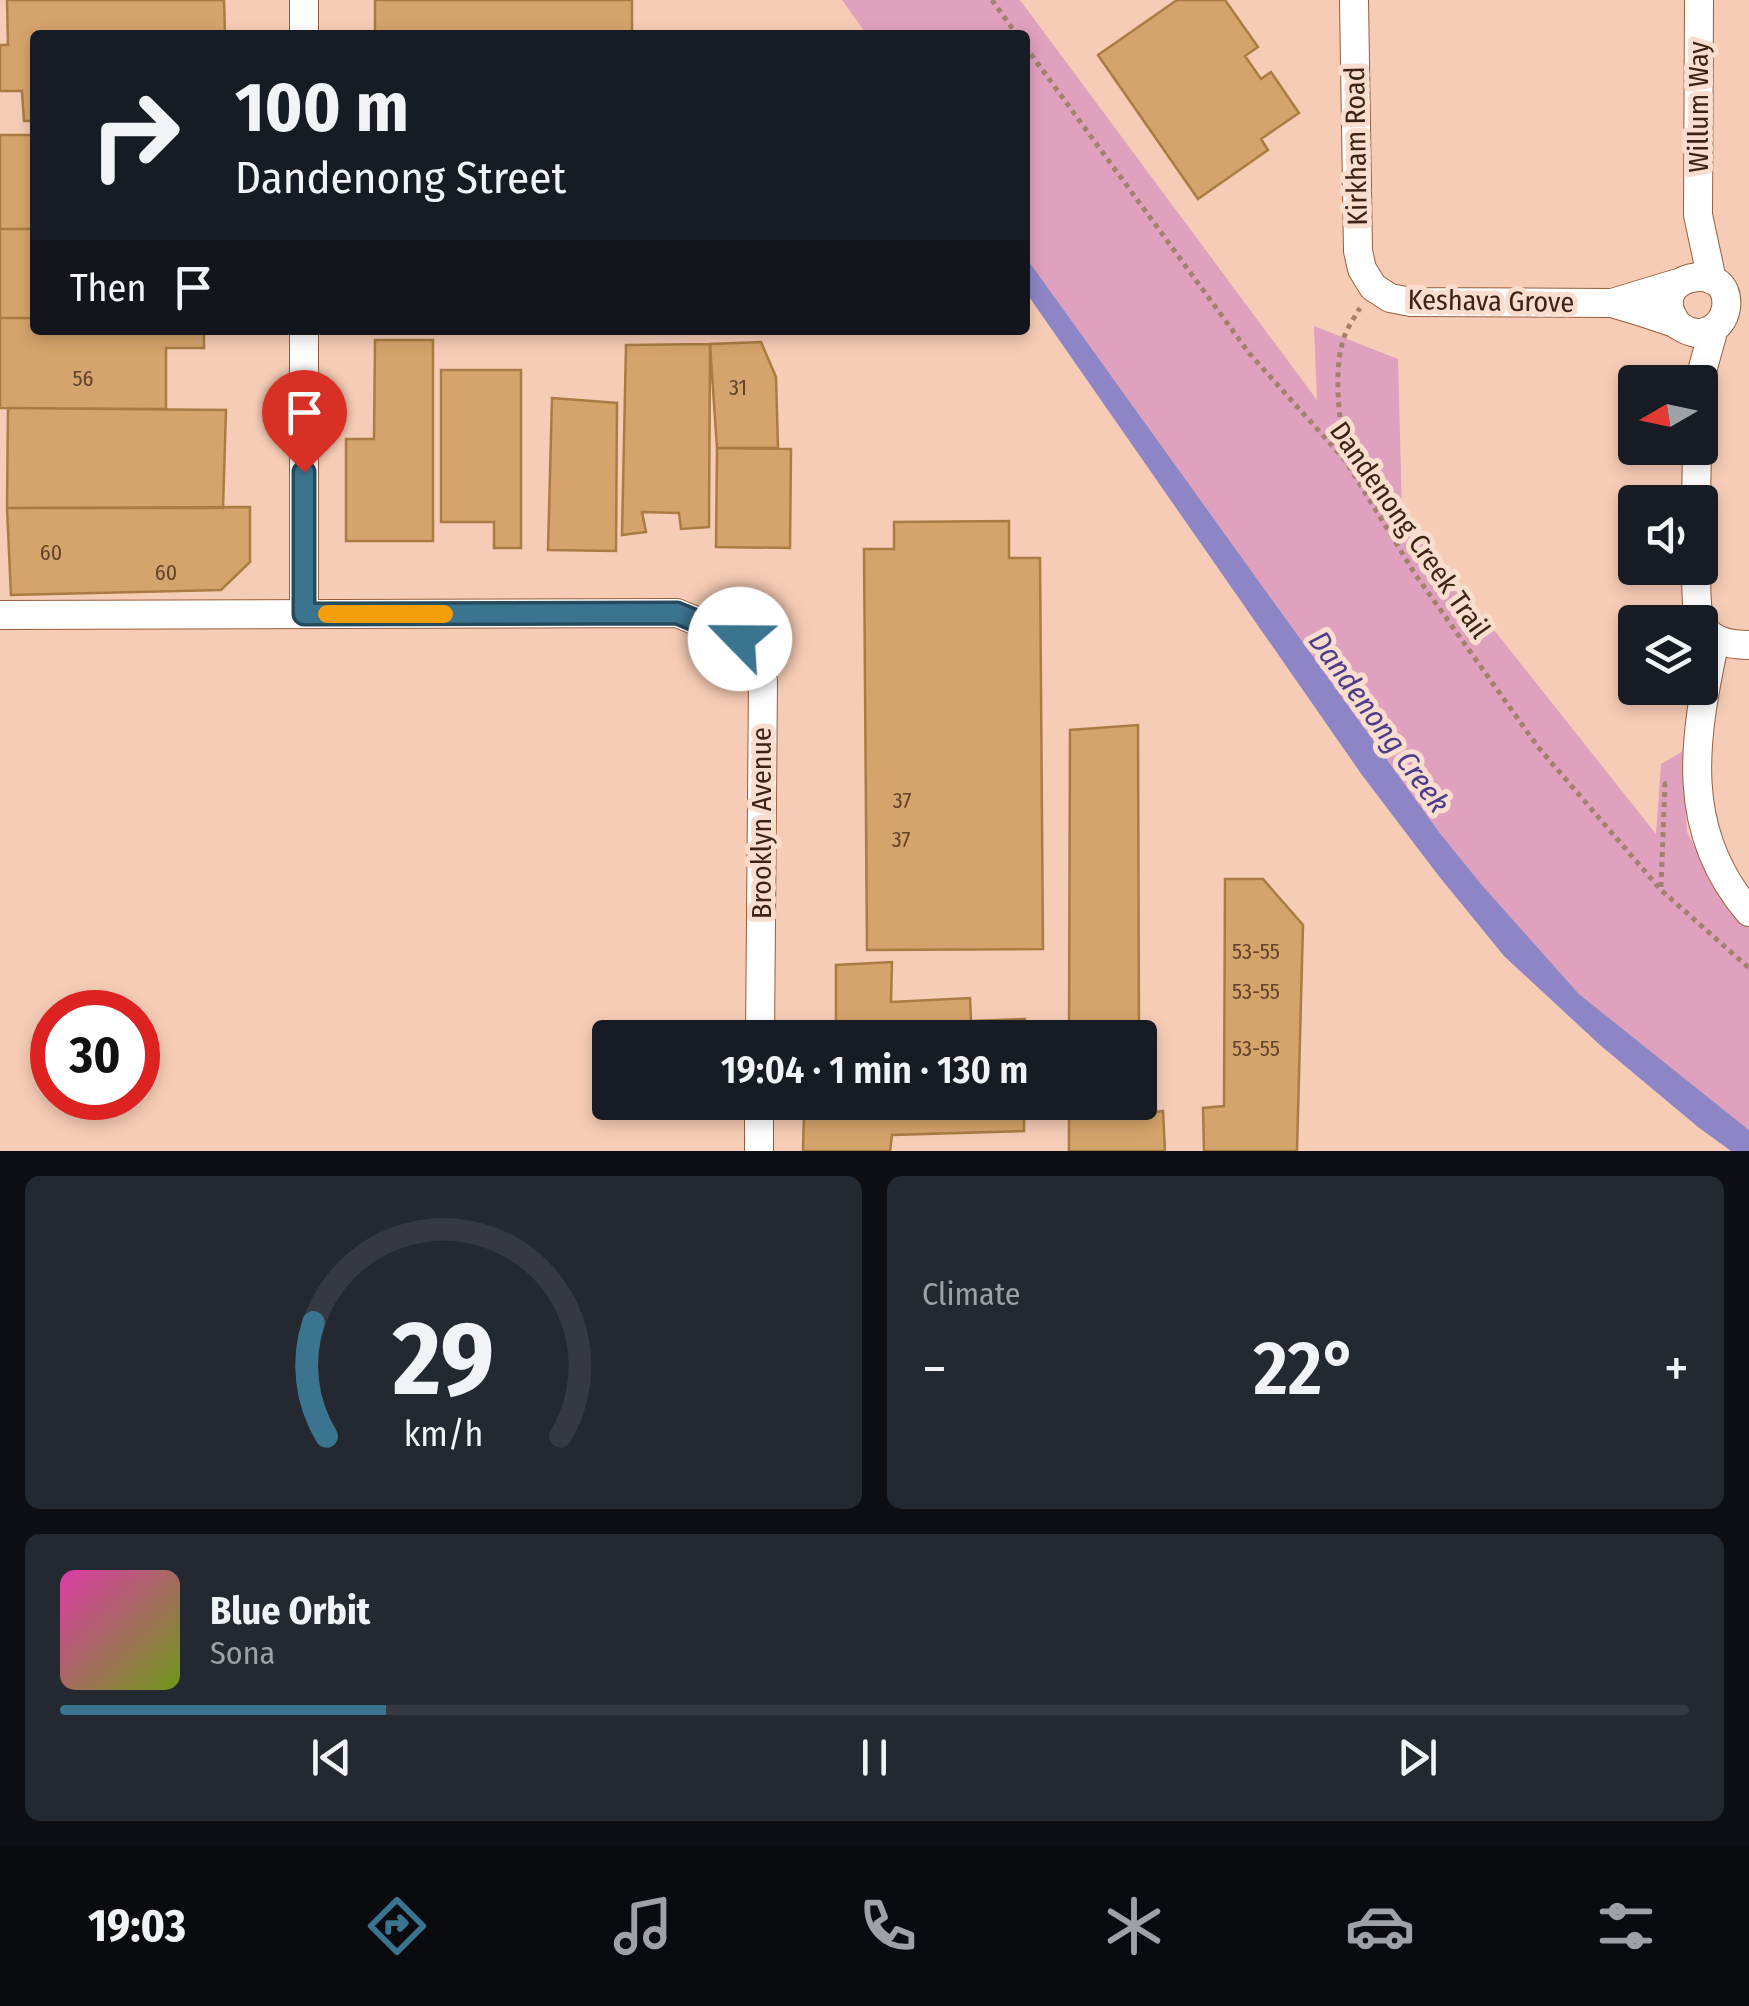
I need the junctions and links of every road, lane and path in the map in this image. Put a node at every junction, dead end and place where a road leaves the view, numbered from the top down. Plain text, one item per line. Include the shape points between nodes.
1 (304, 0) edge
2 (992, 0) edge
3 (1354, 0) edge
4 (1698, 0) edge
5 (304, 30) edge
6 (1013, 30) edge
7 (1030, 53) edge
8 (1698, 215) junction
9 (1680, 282) junction
10 (1715, 282) junction
11 (1374, 287) junction
12 (1749, 294) edge
13 (1612, 303) junction
14 (1749, 314) edge
15 (1680, 327) junction
16 (1716, 327) junction
17 (304, 335) edge
18 (1692, 365) edge
19 (1703, 365) edge
20 (1344, 460) junction
21 (304, 614) junction
22 (0, 615) edge
23 (1718, 640) edge
24 (1749, 645) edge
25 (1703, 705) edge
26 (1696, 780) junction
27 (1661, 890) junction
28 (1749, 912) edge
29 (1749, 968) edge
30 (760, 1020) edge
31 (759, 1120) edge
32 (759, 1151) edge

1 - 5 street
2 - 6 path
3 - 11 street, Kirkham Road via 1356,238 1362,269
4 - 8 street, Willum Way
7 - 20 path, Dandenong Creek Trail via 1249,353
8 - 9 street, Willum Way
8 - 10 street, Willum Way
9 - 10 street via 1696,276
9 - 13 street, Keshava Grove
9 - 15 street via 1669,307
10 - 12 street
10 - 16 street via 1726,302
11 - 13 street, Keshava Grove via 1411,302
11 - 20 path via 1341,346
13 - 15 street, Keshava Grove
14 - 16 street
15 - 16 street via 1700,333
15 - 18 street
16 - 19 street
17 - 21 street
20 - 27 path, Dandenong Creek Trail via 1414,574 1538,747
21 - 22 street, Brooklyn Avenue
21 - 30 street, Brooklyn Avenue via 677,613 740,639 762,681
23 - 24 street
25 - 26 street
26 - 27 path via 1665,784
26 - 28 street via 1708,840
27 - 29 path, Dandenong Creek Trail
31 - 32 street

